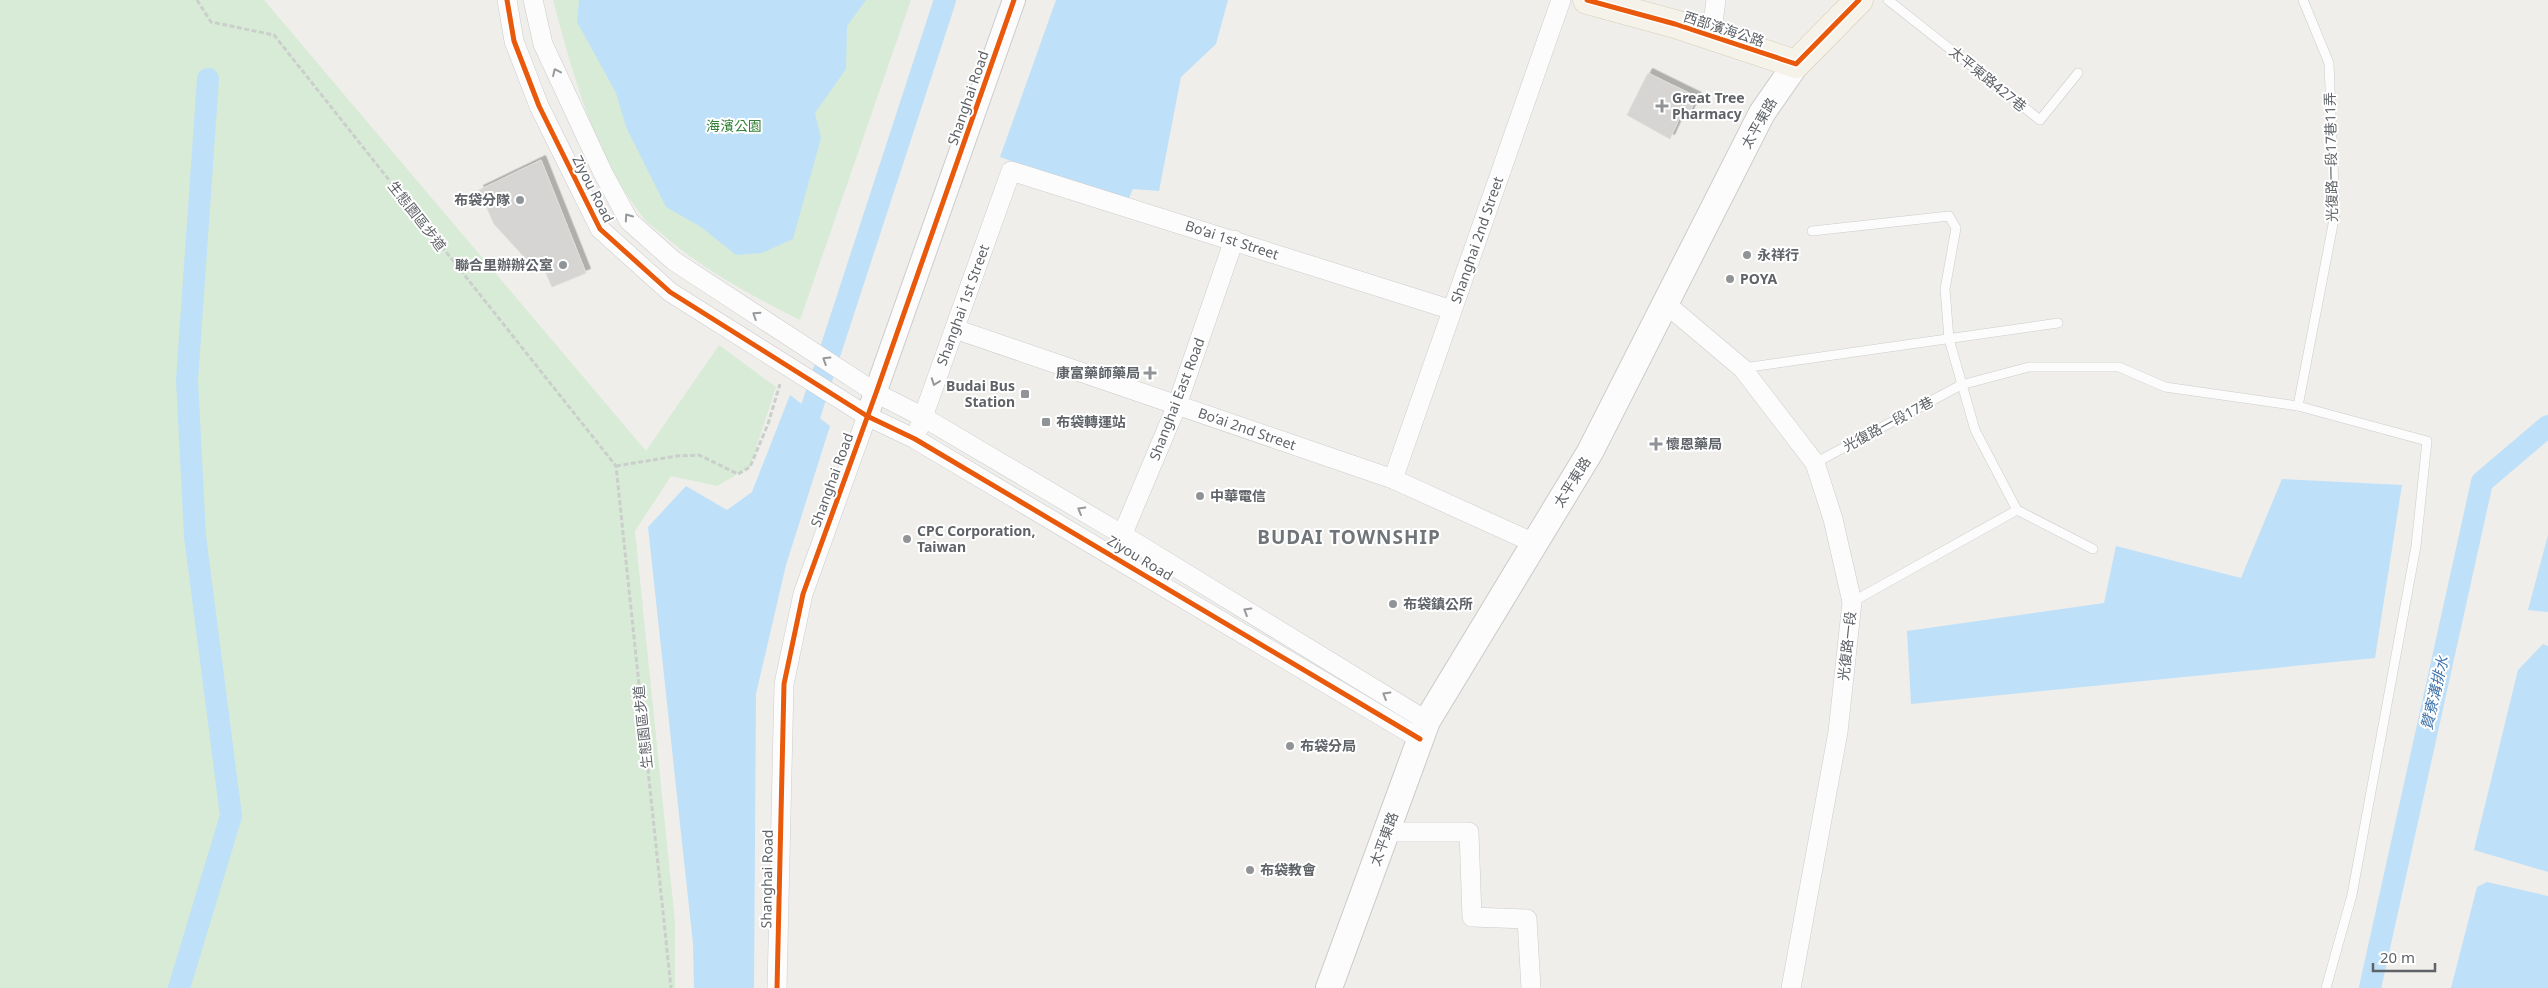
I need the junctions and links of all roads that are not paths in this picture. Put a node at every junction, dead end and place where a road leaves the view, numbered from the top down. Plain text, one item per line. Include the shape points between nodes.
1 (507, 0) edge
2 (533, 0) edge
3 (1014, 0) edge
4 (1561, 0) edge
5 (1588, 0) edge
6 (1716, 0) edge
7 (1859, 0) edge
8 (1888, 0) edge
9 (2303, 0) edge
10 (1711, 38) junction
11 (1796, 64) junction
12 (2078, 73) dead end
13 (1011, 171) joint
14 (1812, 231) dead end
15 (1234, 240) junction
16 (1666, 304) junction
17 (1452, 310) junction
18 (2058, 323) dead end
19 (955, 329) junction
20 (1948, 339) junction
21 (1742, 368) junction
22 (1961, 386) junction
23 (876, 393) junction
24 (1177, 405) junction
25 (2298, 406) junction
26 (867, 416) junction
27 (922, 417) junction
28 (915, 439) junction
29 (1815, 462) junction
30 (1394, 479) junction
31 (2017, 510) junction
32 (1123, 535) junction
33 (1534, 542) junction
34 (2093, 549) dead end
35 (1113, 555) junction
36 (1852, 602) junction
37 (1424, 730) junction
38 (1386, 832) junction
39 (777, 988) edge
40 (1329, 988) edge
41 (1531, 988) edge
42 (1792, 988) edge
43 (2326, 988) edge

1 - 26 street, Ziyou Road via 514,41 539,106 600,229 670,292
23 -> 2 street, Ziyou Road via 674,261 629,221 543,44
3 - 23 street, Shanghai Road
4 - 17 street, Shanghai 2nd Street
5 - 10 main road, 西部濱海公路 via 1675,24
6 - 10 street
7 - 11 main road, 太平東路
8 - 12 lane, 太平東路427巷 via 2040,120
9 - 25 lane, 光復路一段17巷11弄 via 2329,62 2335,214
10 - 11 main road, 西部濱海公路
11 - 16 main road, 太平東路 via 1762,114
13 - 15 street, Bo’ai 1st Street
13 - 19 street, Shanghai 1st Street
14 - 20 lane via 1949,216 1956,228 1945,289
15 - 17 street, Bo’ai 1st Street
15 - 24 street, Shanghai East Road
16 - 21 street, 光復路一段
16 - 33 main road, 太平東路 via 1590,452
17 - 30 street, Shanghai 2nd Street
18 - 20 lane
19 - 24 street, Bo’ai 2nd Street
19 -> 27 street, Shanghai 1st Street
20 - 21 lane
20 - 22 lane
21 - 29 street, 光復路一段
22 - 25 lane, 光復路一段17巷 via 2029,367 2119,367 2165,387
22 - 29 lane, 光復路一段17巷
22 - 31 lane via 1975,430
23 - 26 street, Shanghai Road
23 - 27 street, Ziyou Road
24 - 30 street, Bo’ai 2nd Street
24 - 32 street, Shanghai East Road
25 - 43 lane, 光復路一段17巷 via 2427,441 2410,575 2352,895
26 - 28 street, Ziyou Road
26 - 39 street, Shanghai Road via 803,594 784,684
27 - 28 street, Shanghai 1st Street
32 -> 27 street, Ziyou Road
28 - 35 street, Ziyou Road
29 - 36 street, 光復路一段 via 1833,519
30 - 33 street, Bo’ai 2nd Street
31 - 34 lane
31 - 36 lane
32 - 35 street, Shanghai East Road
37 -> 32 street, Ziyou Road
33 - 37 main road, 太平東路
35 - 37 street, Ziyou Road
36 - 42 street, 光復路一段 via 1838,732
37 - 38 main road, 太平東路
38 - 40 main road, 太平東路
38 - 41 street via 1469,832 1472,917 1527,919

